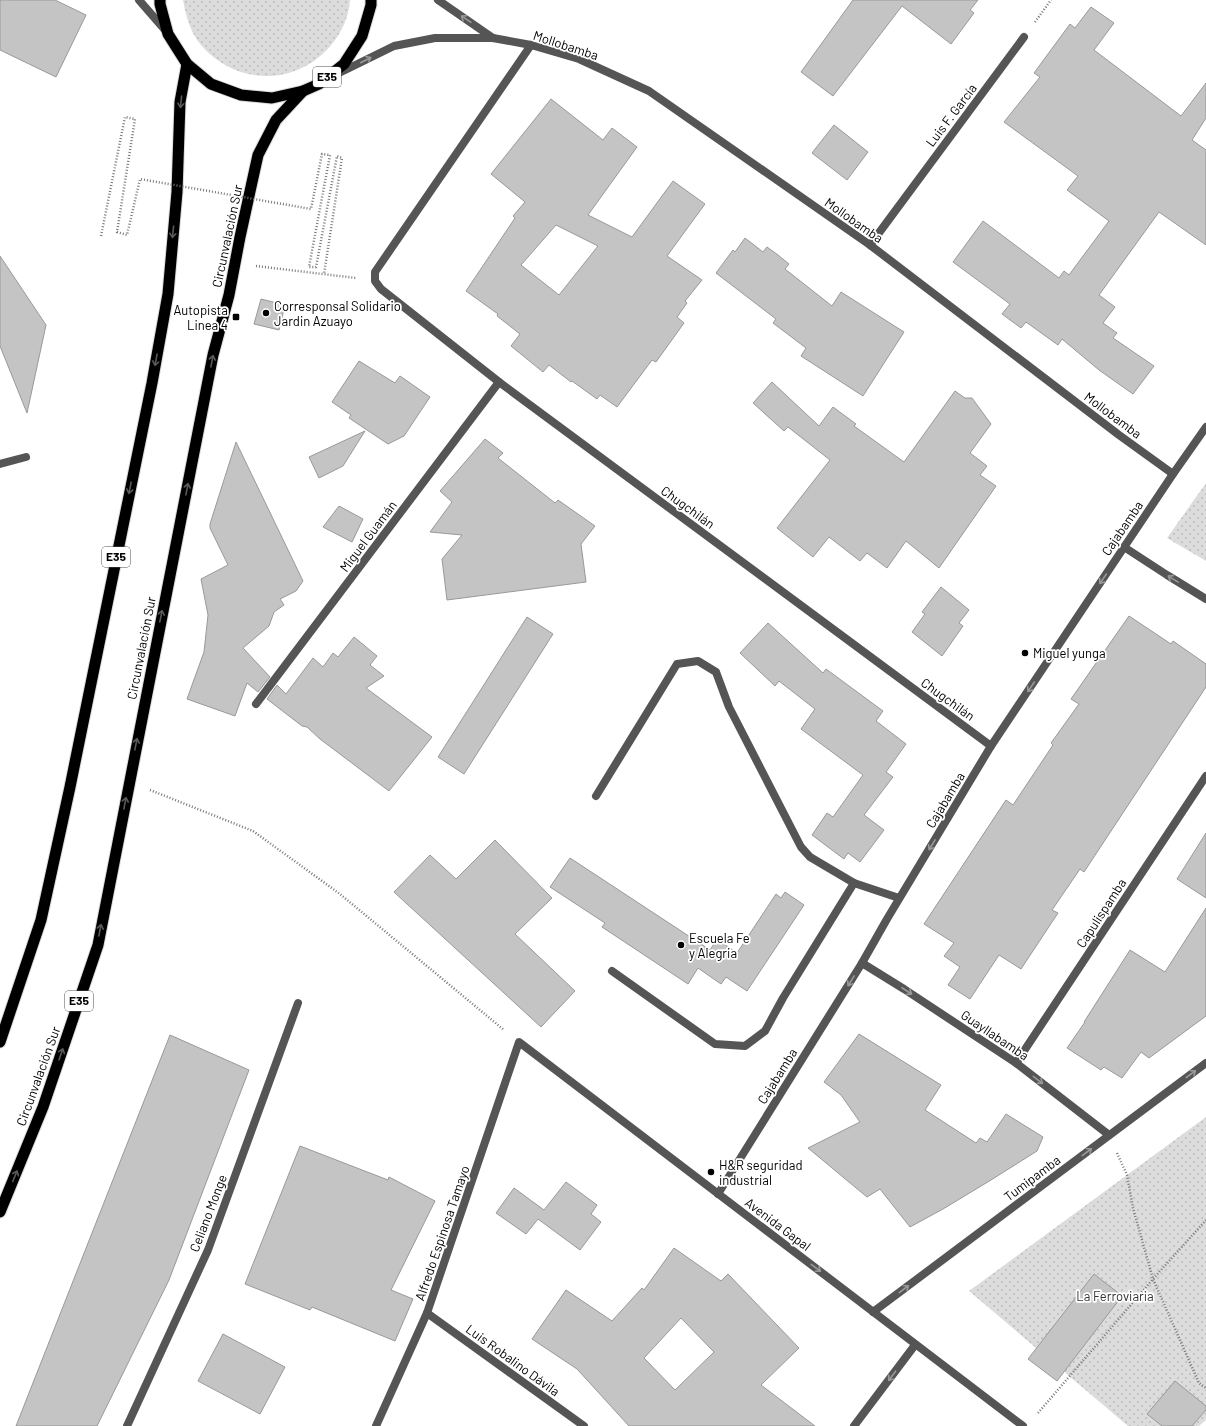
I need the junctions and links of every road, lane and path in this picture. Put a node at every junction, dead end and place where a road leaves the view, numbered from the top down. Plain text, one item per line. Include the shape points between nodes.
1 (139, 0) edge
2 (160, 0) edge
3 (371, 0) edge
4 (438, 0) edge
5 (1052, 0) edge
6 (168, 34) junction
7 (1024, 37) joint
8 (493, 38) junction
9 (530, 45) junction
10 (187, 64) junction
11 (319, 84) junction
12 (303, 91) junction
13 (101, 236) dead end
14 (870, 245) junction
15 (235, 264) junction
16 (324, 274) junction
17 (374, 281) junction
18 (499, 382) junction
19 (1206, 427) edge
20 (26, 457) dead end
21 (0, 464) edge
22 (1173, 474) junction
23 (1124, 547) junction
24 (1206, 599) edge
25 (256, 704) dead end
26 (991, 746) junction
27 (1206, 776) edge
28 (129, 782) junction
29 (596, 796) dead end
30 (854, 883) junction
31 (899, 898) junction
32 (862, 963) junction
33 (612, 971) dead end
34 (298, 1003) dead end
35 (0, 1042) edge
36 (519, 1042) junction
37 (1016, 1063) junction
38 (1206, 1063) edge
39 (1109, 1136) junction
40 (718, 1194) junction
41 (0, 1212) edge
42 (1206, 1220) edge
43 (1153, 1279) junction
44 (873, 1312) junction
45 (427, 1313) junction
46 (915, 1345) junction
47 (1206, 1388) edge
48 (1038, 1414) dead end
49 (126, 1426) edge
50 (376, 1426) edge
51 (584, 1426) edge
52 (854, 1426) edge
53 (1023, 1426) edge

1 - 6 street
2 - 6 highway, E35
3 - 11 highway, E35 via 362,36 344,64
8 -> 4 street, Mollobamba
5 - 7 path
6 - 10 highway, E35
7 - 14 street, Luis F. García
8 - 9 street, Mollobamba
11 -> 8 street, Mollobamba via 394,46 435,38
9 - 14 street, Mollobamba via 579,59 648,91
9 - 17 street via 375,272
10 - 12 highway, E35 via 211,84 241,95 272,98
10 -> 35 highway, E35 via 180,102 177,192 168,294 152,383 41,920
11 - 12 highway, E35
12 - 15 highway, Circunvalación Sur / E35 via 276,120 258,155
13 - 16 path, bridge via 125,117 135,119 117,232 127,235 140,179 311,209 322,154 330,156 309,267 316,267 337,156 342,158
14 - 22 street, Mollobamba
15 - 16 path
28 -> 15 highway, Circunvalación Sur / E35 via 213,355
16 - 17 path
17 - 18 street, Chugchilán
18 - 25 street, Miguel Guamán
18 - 26 street, Chugchilán
19 - 22 street, Cajabamba
20 - 21 street
22 - 23 street, Cajabamba
24 -> 23 street
23 -> 26 street, Cajabamba
26 -> 31 street, Cajabamba
27 - 37 street, Capulispamba
28 - 36 path via 253,831 340,894
41 -> 28 highway, Circunvalación Sur / E35 via 43,1107 98,945
29 - 30 street via 677,664 698,661 716,672 729,707 801,847 810,857
30 - 31 street
30 - 33 street via 765,1031 745,1046 715,1044
31 - 32 street, Cajabamba
32 -> 37 street, Guayllabamba
32 -> 40 street, Cajabamba
34 - 49 street, Celiano Monge via 208,1250
36 - 40 street, Avenida Gapal
36 - 45 street, Alfredo Espinosa Tamayo
37 -> 39 street, Guayllabamba
39 -> 38 street, Tumipamba
39 - 43 path via 1127,1175 1133,1208
44 -> 39 street, Tumipamba
40 -> 44 street, Avenida Gapal
42 - 43 path
43 - 47 path via 1199,1383
43 - 48 path
44 - 46 street, Avenida Gapal
45 - 50 street, Alfredo Espinosa Tamayo
45 - 51 street, Luis Robalino Dávila
46 -> 52 street
46 - 53 street, Avenida Gapal

